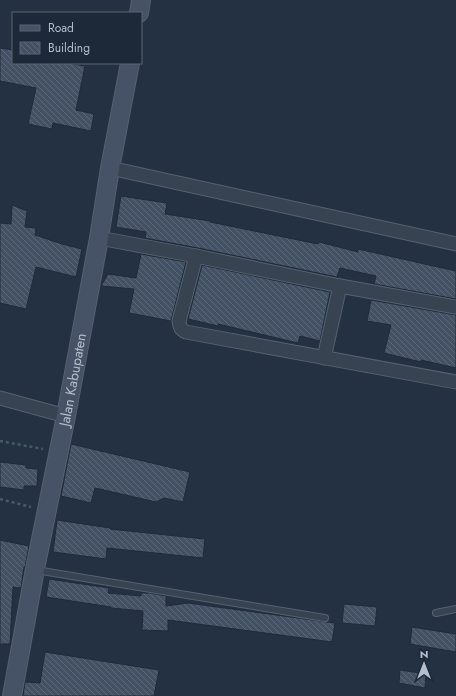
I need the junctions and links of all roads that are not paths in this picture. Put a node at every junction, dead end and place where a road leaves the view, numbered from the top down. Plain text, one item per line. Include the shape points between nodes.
1 (141, 0) edge
2 (139, 12) edge
3 (130, 64) edge
4 (110, 168) junction
5 (99, 238) junction
6 (456, 244) edge
7 (196, 256) junction
8 (340, 286) junction
9 (456, 307) edge
10 (324, 358) junction
11 (456, 382) edge
12 (0, 398) edge
13 (66, 416) junction
14 (35, 569) junction
15 (456, 609) edge
16 (436, 613) dead end
17 (325, 618) dead end
18 (12, 696) edge

1 - 2 main road
3 - 4 main road, Jalan Kabupaten
4 - 5 main road, Jalan Kabupaten
4 - 6 street
5 - 7 street
5 - 13 main road, Jalan Kabupaten
7 - 8 street
7 - 10 street via 179,321 182,330
8 - 9 street
8 - 10 street
10 - 11 street
12 - 13 street
13 - 14 main road, Jalan Kabupaten
14 - 17 lane
14 - 18 main road, Jalan Kabupaten
15 - 16 lane

